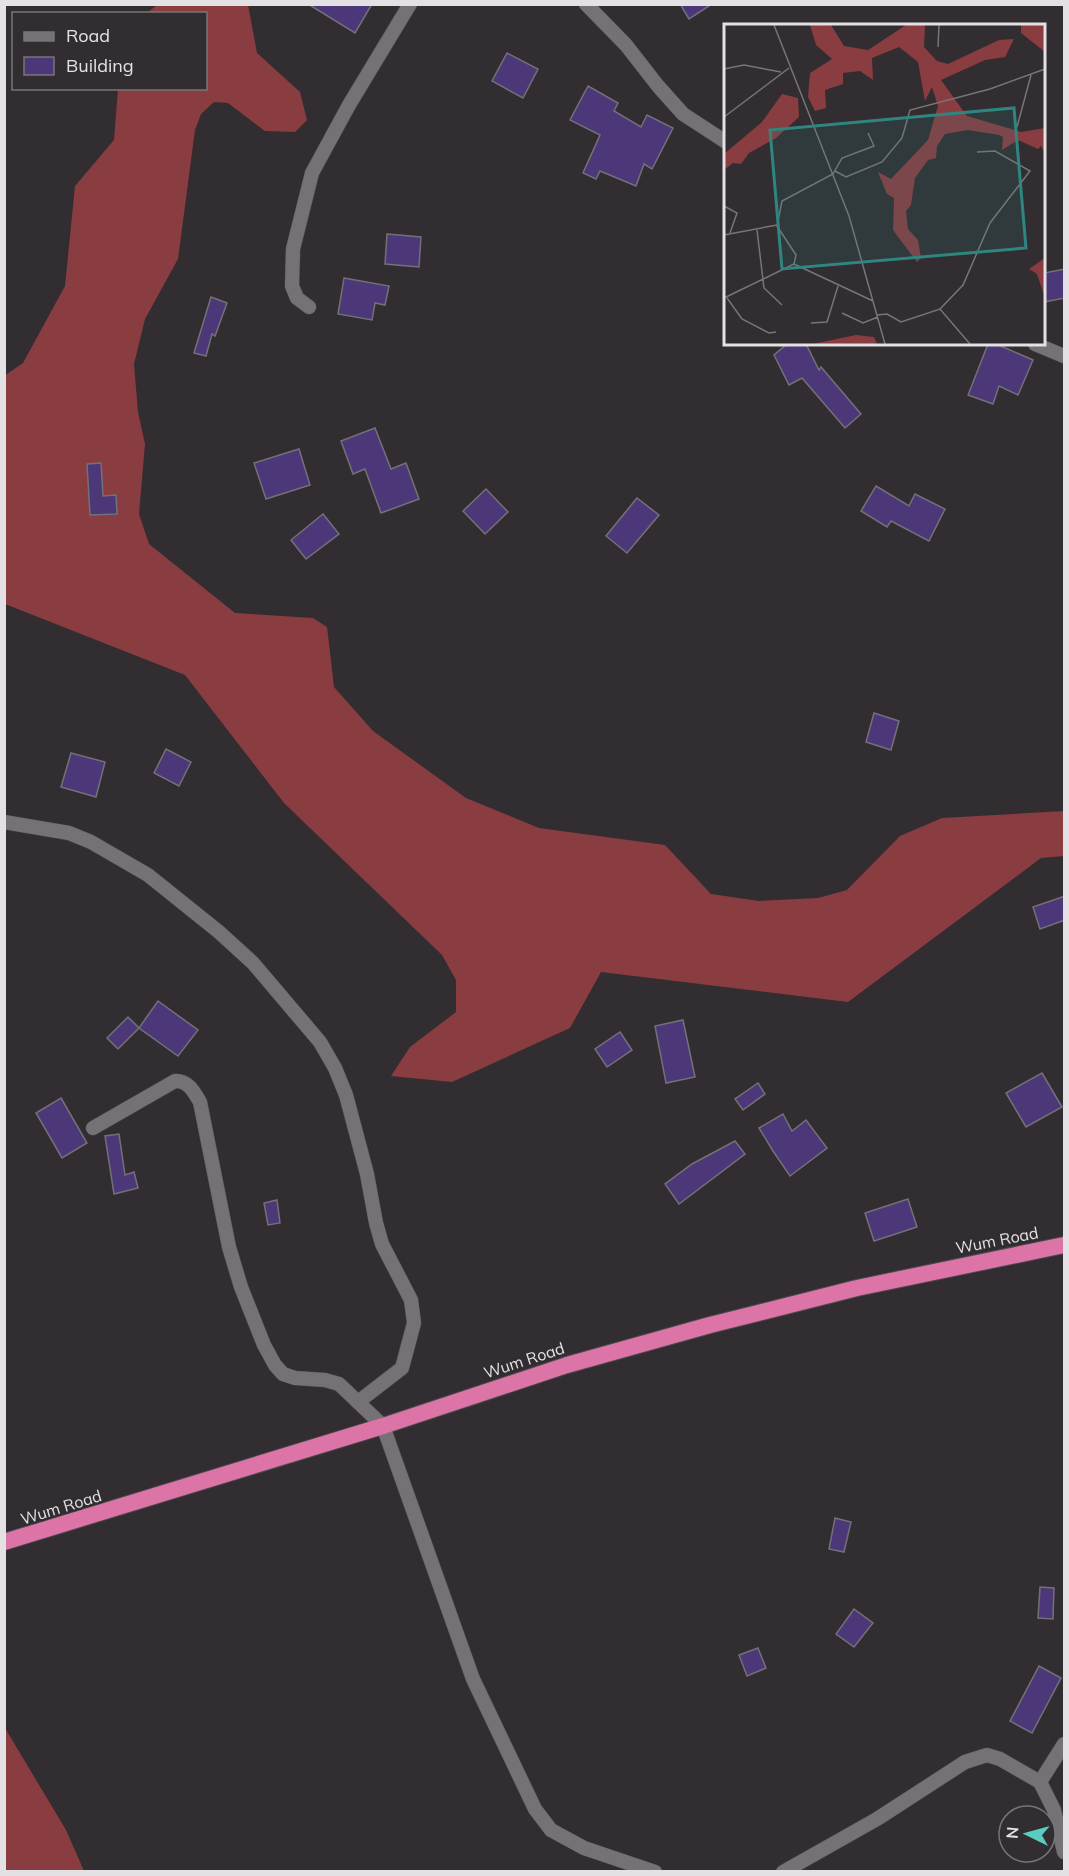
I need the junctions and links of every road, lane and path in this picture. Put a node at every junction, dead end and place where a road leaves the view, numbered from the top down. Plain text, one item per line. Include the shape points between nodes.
1 (410, 4) edge
2 (586, 4) edge
3 (724, 141) edge
4 (309, 307) dead end
5 (1038, 345) edge
6 (1065, 356) edge
7 (4, 822) edge
8 (93, 1128) dead end
9 (1065, 1245) edge
10 (358, 1402) junction
11 (383, 1426) junction
12 (4, 1542) edge
13 (1065, 1744) edge
14 (1040, 1782) junction
15 (1065, 1852) edge
16 (655, 1872) edge
17 (783, 1872) edge

1 - 4 street via 312,173 293,249 292,286 297,298
2 - 3 street via 683,114
5 - 6 street
7 - 10 street via 69,833 148,875 253,963 320,1042 346,1095 382,1244 411,1300 414,1323 402,1368
8 - 10 street via 175,1081 192,1089 200,1102 232,1257 269,1355 283,1374 339,1384
9 - 11 highway, Wum Road via 857,1288 710,1325 567,1365
10 - 11 street
11 - 12 highway, Wum Road
11 - 16 street via 473,1679 535,1809 551,1830 584,1848
13 - 14 street
14 - 15 street via 1054,1810
14 - 17 street via 1000,1759 974,1757 877,1819

